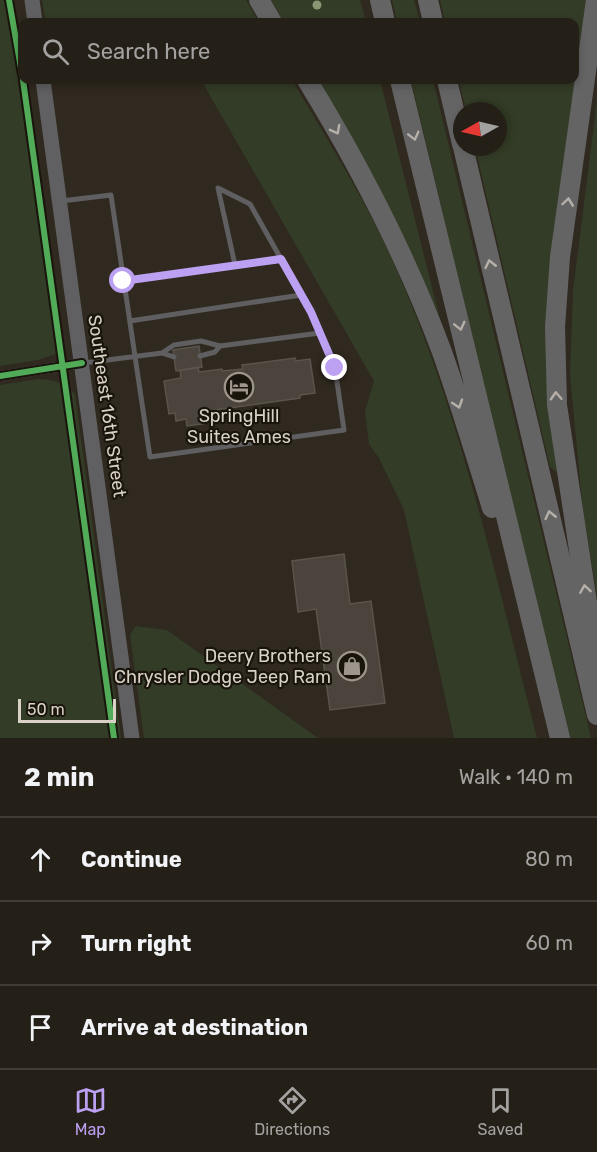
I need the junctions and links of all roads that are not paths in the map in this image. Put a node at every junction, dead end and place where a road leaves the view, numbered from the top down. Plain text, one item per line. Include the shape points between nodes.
1 (32, 0) edge
2 (259, 0) edge
3 (380, 0) edge
4 (428, 0) edge
5 (596, 0) edge
6 (34, 18) edge
7 (270, 18) edge
8 (384, 18) edge
9 (432, 18) edge
10 (44, 84) edge
11 (309, 84) edge
12 (400, 84) edge
13 (448, 84) edge
14 (453, 106) edge
15 (465, 156) edge
16 (60, 201) junction
17 (281, 259) junction
18 (235, 265) junction
19 (123, 281) junction
20 (301, 295) junction
21 (130, 321) junction
22 (320, 333) junction
23 (220, 346) junction
24 (162, 353) junction
25 (200, 356) dead end
26 (135, 357) junction
27 (174, 357) dead end
28 (82, 363) junction
29 (0, 376) edge
30 (597, 668) edge
31 (550, 697) junction
32 (597, 715) edge
33 (132, 738) edge
34 (560, 738) edge

1 - 6 main road
2 - 7 highway
3 - 8 highway
4 - 9 highway
30 -> 5 highway via 557,405 555,337 560,257
10 - 16 main road, Southeast 16th Street
11 -> 31 highway via 374,199 441,352
12 -> 31 highway
13 - 14 highway
32 -> 15 highway
16 - 19 lane via 111,195
16 - 28 main road, Southeast 16th Street
17 - 18 lane
17 - 18 lane via 250,204 218,188
17 - 20 lane
18 - 19 lane
19 - 21 lane
20 - 21 lane
20 - 22 lane
21 - 26 lane
22 - 23 lane
22 - 26 lane via 335,368 344,429 150,457
23 - 24 lane via 201,341 174,345
23 - 25 lane via 215,352
24 - 26 lane
24 - 27 lane
26 - 28 lane
28 - 29 street
28 - 33 main road, Southeast 16th Street
31 - 34 highway

